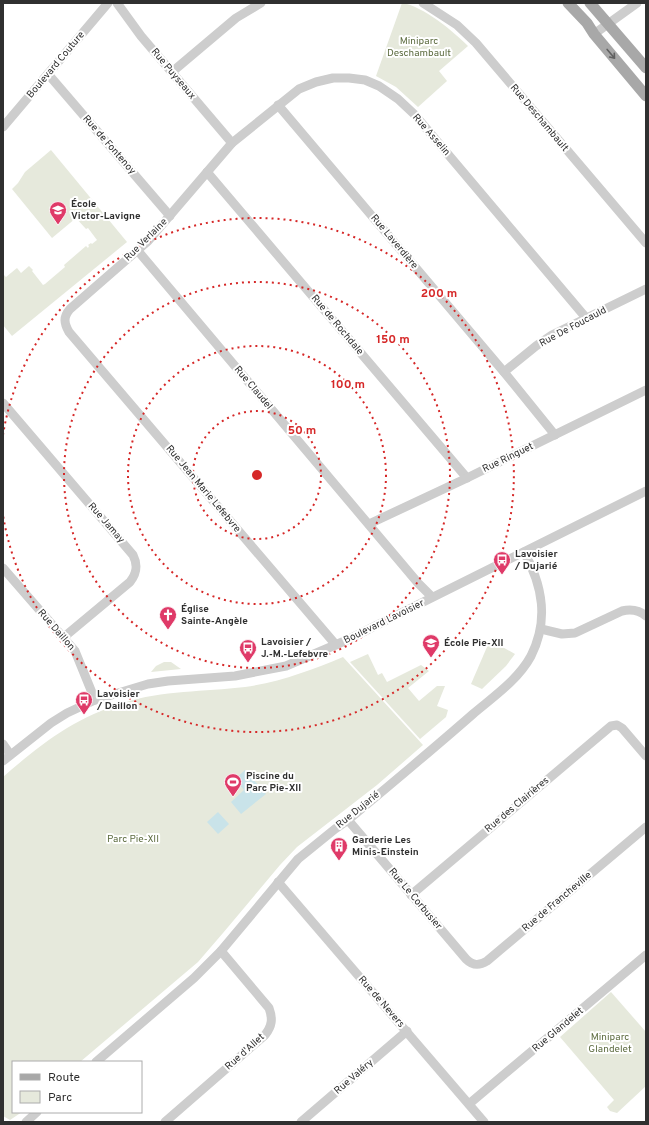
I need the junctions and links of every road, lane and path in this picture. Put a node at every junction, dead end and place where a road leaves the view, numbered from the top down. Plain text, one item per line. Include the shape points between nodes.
1 (108, 3) edge
2 (117, 3) edge
3 (262, 3) edge
4 (423, 3) edge
5 (568, 3) edge
6 (590, 3) edge
7 (637, 3) edge
8 (608, 24) junction
9 (594, 34) junction
10 (646, 68) edge
11 (172, 72) junction
12 (48, 74) junction
13 (646, 96) edge
14 (278, 105) junction
15 (3, 126) edge
16 (232, 143) junction
17 (207, 172) junction
18 (170, 216) junction
19 (646, 243) edge
20 (138, 251) junction
21 (646, 289) edge
22 (587, 319) junction
23 (69, 332) joint
24 (504, 372) junction
25 (646, 390) edge
26 (3, 403) edge
27 (555, 435) junction
28 (467, 478) junction
29 (646, 491) edge
30 (369, 524) junction
31 (524, 552) junction
32 (3, 568) edge
33 (432, 597) junction
34 (646, 616) edge
35 (541, 629) junction
36 (64, 637) junction
37 (336, 645) junction
38 (94, 700) junction
39 (3, 744) edge
40 (10, 754) junction
41 (646, 756) edge
42 (3, 761) edge
43 (348, 820) junction
44 (646, 827) edge
45 (278, 882) junction
46 (411, 895) junction
47 (221, 951) junction
48 (646, 955) edge
49 (466, 959) joint
50 (407, 1031) junction
51 (97, 1061) edge
52 (469, 1104) junction
53 (36, 1113) edge
54 (168, 1121) edge
55 (26, 1122) edge
56 (301, 1122) edge
57 (484, 1122) edge

1 - 12 street, Boulevard Couture
2 - 11 street, Rue Puyseaux
3 - 11 street via 236,18
4 - 19 street, Rue Deschambault via 457,25 476,43
5 - 9 main road
6 - 8 main road
7 - 8 street
8 - 9 street
8 - 10 main road
9 -> 13 main road
11 - 16 street, Rue Puyseaux
12 - 15 street, Boulevard Couture
12 - 18 street, Rue de Fontenoy
14 - 16 street, Rue Asselin
14 - 22 street, Rue Asselin via 299,89 333,78 365,80 398,99
14 - 24 street, Rue Laverdière
16 - 17 street, Rue Verlaine
17 - 18 street, Rue Verlaine
17 - 28 street, Rue de Rochdale
18 - 20 street, Rue Verlaine
20 - 23 street, Rue Verlaine via 70,308 64,320
20 - 30 street, Rue Claudel
21 - 22 street, Rue De Foucauld
22 - 24 street, Rue De Foucauld via 544,340
23 - 37 street, Rue Jean Marie Lefebvre
24 - 27 street, Rue Laverdière
25 - 27 street, Rue Ringuet
26 - 36 street, Rue Jamay via 133,555 136,562 134,577 130,582
27 - 28 street, Rue Ringuet
28 - 30 street, Rue Ringuet
29 - 31 street, Boulevard Lavoisier
30 - 33 street, Rue Claudel
31 - 33 street, Boulevard Lavoisier
31 - 35 street, Rue Dujarié via 538,582 542,610
32 - 36 street, Rue Daillon
33 - 37 street, Boulevard Lavoisier
34 - 35 street via 637,611 622,611 575,633 562,634
35 - 43 street, Rue Dujarié via 525,666 515,677
36 - 38 street, Rue Daillon via 75,651
37 - 38 street, Boulevard Lavoisier via 273,669 235,676 148,684
38 - 40 street, Boulevard Lavoisier via 51,723
39 - 40 street
40 - 42 street, Boulevard Lavoisier
41 - 46 street, Rue des Clairières via 617,725 607,728
43 - 45 street, Rue Dujarié via 306,852
43 - 46 street, Rue Le Corbusier
44 - 49 street, Rue de Francheville via 487,961 476,965
45 - 47 street, Rue Dujarié
45 - 50 street, Rue de Nevers
46 - 49 street, Rue Le Corbusier
47 - 51 street, Rue Dujarié via 194,978
47 - 54 street, Rue d'Allet via 269,1008 272,1016 269,1029 266,1035
48 - 52 street, Rue Glandelet
50 - 52 street, Rue de Nevers
50 - 56 street, Rue Valéry
52 - 57 street, Rue de Nevers
53 - 55 street

